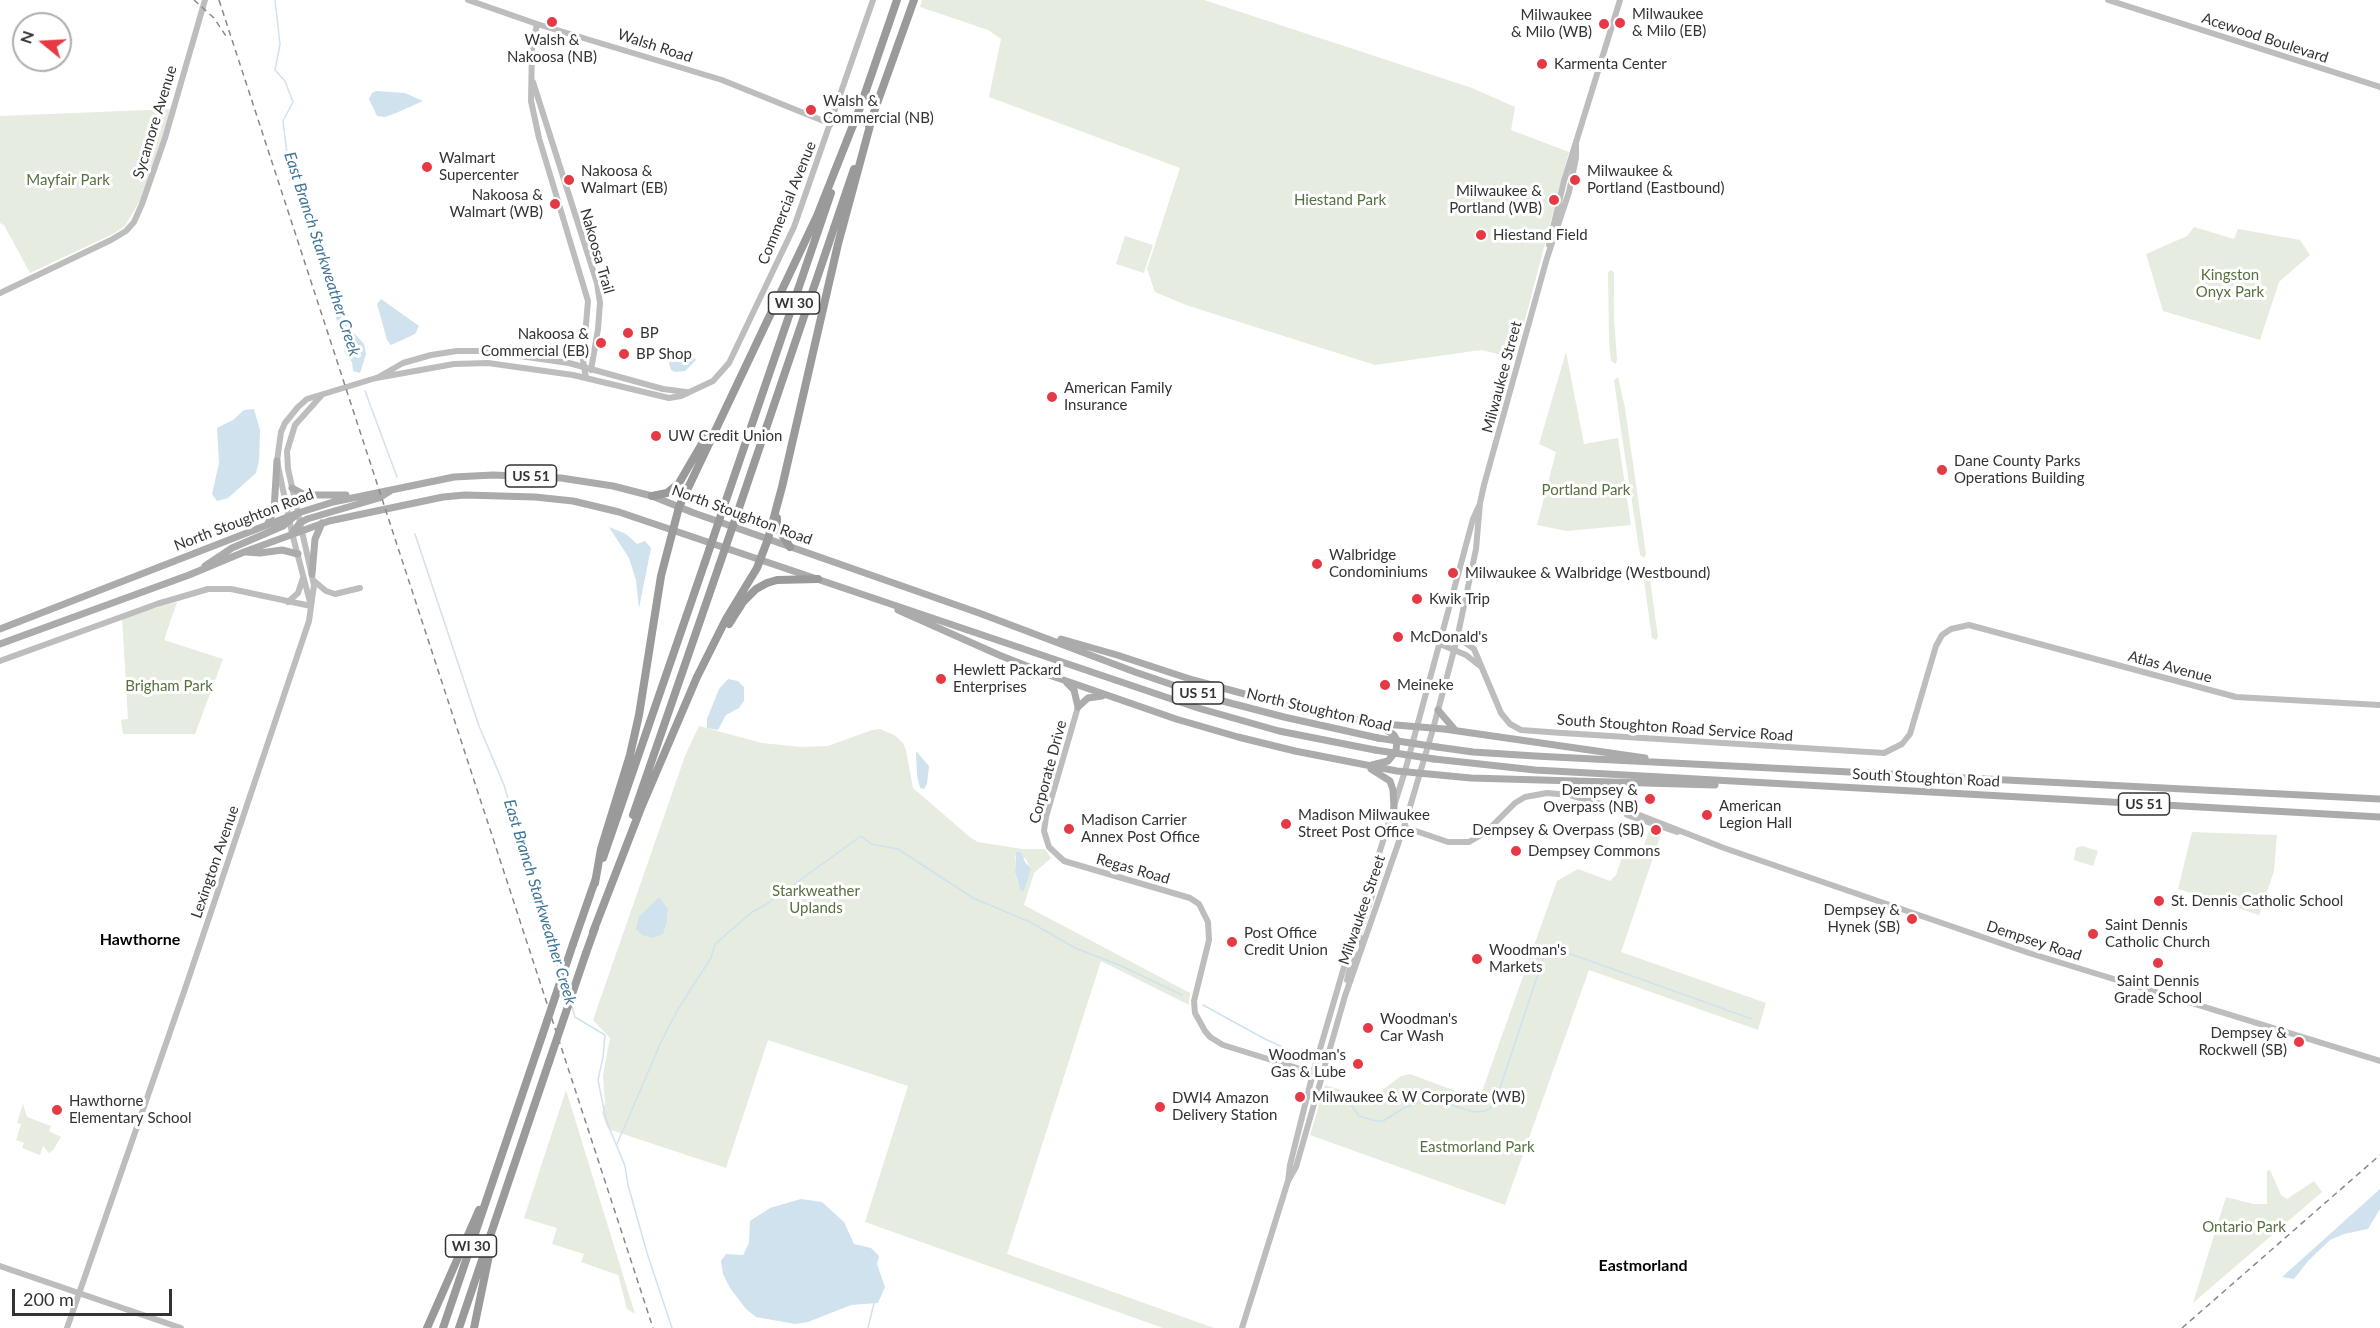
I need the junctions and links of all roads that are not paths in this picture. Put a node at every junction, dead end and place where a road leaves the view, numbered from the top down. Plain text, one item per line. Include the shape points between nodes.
1 (205, 0) edge
2 (468, 0) edge
3 (873, 0) edge
4 (897, 0) edge
5 (914, 0) edge
6 (1620, 0) edge
7 (2108, 0) edge
8 (537, 24) junction
9 (532, 72) junction
10 (2380, 87) edge
11 (863, 99) junction
12 (871, 122) junction
13 (831, 124) junction
14 (0, 293) edge
15 (584, 366) junction
16 (592, 368) junction
17 (376, 378) junction
18 (586, 378) junction
19 (690, 392) junction
20 (321, 396) junction
21 (729, 401) junction
22 (277, 461) junction
23 (292, 488) junction
24 (394, 488) junction
25 (358, 496) junction
26 (652, 496) junction
27 (1480, 503) junction
28 (679, 507) junction
29 (777, 507) junction
30 (298, 513) junction
31 (290, 519) junction
32 (322, 523) junction
33 (267, 525) junction
34 (301, 526) junction
35 (673, 530) junction
36 (292, 533) junction
37 (768, 539) junction
38 (790, 547) junction
39 (243, 552) junction
40 (298, 554) junction
41 (760, 560) junction
42 (198, 571) junction
43 (309, 575) junction
44 (818, 579) junction
45 (360, 588) dead end
46 (858, 592) junction
47 (288, 602) junction
48 (311, 606) junction
49 (0, 629) edge
50 (1024, 629) junction
51 (1442, 634) junction
52 (1457, 639) junction
53 (0, 644) edge
54 (1440, 644) junction
55 (712, 647) junction
56 (1454, 650) junction
57 (0, 661) edge
58 (1480, 666) junction
59 (1052, 676) junction
60 (1122, 700) junction
61 (2380, 705) edge
62 (1078, 707) junction
63 (1438, 710) junction
64 (1370, 722) junction
65 (1417, 728) junction
66 (1433, 729) junction
67 (1457, 731) junction
68 (1902, 744) joint
69 (1473, 752) joint
70 (1668, 763) junction
71 (1471, 764) joint
72 (1367, 766) junction
73 (1406, 771) junction
74 (1420, 773) junction
75 (1909, 775) junction
76 (1774, 784) junction
77 (1908, 791) junction
78 (2380, 797) edge
79 (1394, 808) junction
80 (2380, 818) edge
81 (1404, 827) junction
82 (1048, 843) joint
83 (1378, 859) junction
84 (595, 883) junction
85 (593, 932) junction
86 (1351, 943) junction
87 (1362, 945) junction
88 (1344, 1002) junction
89 (2380, 1061) edge
90 (1313, 1073) junction
91 (1323, 1076) junction
92 (499, 1165) junction
93 (1288, 1181) junction
94 (501, 1202) junction
95 (0, 1266) edge
96 (80, 1293) junction
97 (67, 1328) edge
98 (181, 1328) edge
99 (427, 1328) edge
100 (443, 1328) edge
101 (459, 1328) edge
102 (474, 1328) edge
103 (1242, 1328) edge

1 - 14 street, Sycamore Avenue via 165,138 134,222 111,240
2 - 8 street, Walsh Road
3 - 13 street, Commercial Avenue
4 - 11 highway, WI 30
5 - 12 highway, WI 30
6 - 27 street, Milwaukee Street via 1560,196 1547,258
7 - 10 street, Acewood Boulevard
8 - 9 street, Nakoosa Trail
8 - 13 street, Walsh Road via 722,80
9 - 15 street, Nakoosa Trail via 531,101 539,138 588,301
9 - 16 street, Nakoosa Trail via 597,284 600,303
11 - 21 highway via 817,216
11 - 84 highway, WI 30, bridge
12 - 29 highway via 835,255
12 - 85 highway, WI 30, bridge
13 - 19 street, Commercial Avenue via 794,227 729,363 713,381
15 - 16 street, Commercial Avenue
15 - 17 street, Commercial Avenue via 509,353 457,351 409,361
15 - 18 street, Nakoosa Trail
16 - 18 street, Nakoosa Trail
16 - 19 street, Commercial Avenue via 666,390
17 - 18 street, Commercial Avenue via 466,363 499,364
17 - 20 street, Commercial Avenue
18 - 19 street, Commercial Avenue via 663,397
20 - 22 street, Commercial Avenue via 307,399 285,423
20 - 23 street, Commercial Avenue via 291,433 287,458
21 - 26 highway via 679,483 667,493
21 - 28 highway
22 - 31 street, Commercial Avenue
22 - 33 main road via 273,511
23 - 25 main road via 305,495
23 - 30 street, Commercial Avenue
24 - 25 main road, North Stoughton Road / US 51
24 - 26 main road, North Stoughton Road / US 51 via 454,477 520,475 592,482
24 - 34 main road via 379,498 313,517
25 - 30 main road, North Stoughton Road / US 51
26 - 28 main road, North Stoughton Road / US 51
27 - 51 street, Milwaukee Street
27 - 52 street, Milwaukee Street via 1476,549
28 - 35 highway
28 - 37 main road, North Stoughton Road / US 51
29 - 37 highway
29 - 38 highway via 777,527
30 - 31 main road
30 - 34 street, Commercial Avenue
31 - 33 main road, North Stoughton Road
31 - 36 street, Commercial Avenue
31 - 42 main road via 223,553
32 - 34 main road, North Stoughton Road / US 51
32 - 35 main road, North Stoughton Road / US 51 via 434,499 501,495 593,505
32 - 43 main road
33 - 49 main road, North Stoughton Road
34 - 36 main road
34 - 43 street, Commercial Avenue
35 - 41 main road, North Stoughton Road / US 51
35 - 84 highway via 654,611 639,715
36 - 39 main road, North Stoughton Road
36 - 40 street, Commercial Avenue
37 - 38 main road, North Stoughton Road / US 51
37 - 41 highway
38 - 50 main road, North Stoughton Road / US 51
39 - 40 main road via 282,550
39 - 42 main road, North Stoughton Road
40 - 43 street, Commercial Avenue
41 - 44 main road, North Stoughton Road / US 51
41 - 55 highway
42 - 53 main road, North Stoughton Road
43 - 45 street via 329,592 344,594
43 - 47 street
43 - 48 street, Commercial Avenue
43 - 48 street, Commercial Avenue via 314,593
44 - 46 main road, North Stoughton Road / US 51
44 - 55 highway via 777,580 756,589
46 - 59 main road
46 - 71 main road, North Stoughton Road / US 51, bridge via 1198,708 1279,731
47 - 48 street
47 - 57 street via 231,589 201,591
48 - 96 street, Lexington Avenue via 301,646
50 - 64 main road via 1251,696
50 - 69 main road, North Stoughton Road / US 51, bridge via 1211,698 1378,738
51 - 52 street, South Stoughton Road Service Road
51 - 54 street, Milwaukee Street
52 - 56 street, Milwaukee Street
52 - 58 street, South Stoughton Road Service Road via 1474,649
54 - 56 street
54 - 65 street, Milwaukee Street
55 - 85 highway via 657,770
56 - 58 street
56 - 63 street, Milwaukee Street
58 - 68 street, South Stoughton Road Service Road via 1500,713 1521,730 1878,753
59 - 60 main road
59 - 62 main road via 1074,689
60 - 62 main road via 1092,696
60 - 72 main road via 1238,737
61 - 68 street, Atlas Avenue via 2236,697 1978,627 1959,626 1942,635 1936,646 1913,725
62 - 82 street, Corporate Drive via 1046,817 1044,831
63 - 66 street, Milwaukee Street
63 - 67 main road
64 - 65 main road
64 - 72 main road via 1392,732 1397,745 1392,758
65 - 66 main road
65 - 73 street, Milwaukee Street
66 - 67 main road
66 - 74 street, Milwaukee Street
67 - 70 main road
69 - 70 main road, South Stoughton Road / US 51
70 - 75 main road, South Stoughton Road / US 51
71 - 76 main road, South Stoughton Road / US 51
72 - 73 main road
72 - 79 main road via 1390,781
73 - 74 main road
73 - 79 street, Milwaukee Street
74 - 76 main road via 1659,785
74 - 81 street, Milwaukee Street
75 - 77 main road
75 - 78 main road, South Stoughton Road / US 51
76 - 77 main road, South Stoughton Road / US 51
77 - 80 main road, South Stoughton Road / US 51
79 - 83 street, Milwaukee Street
81 - 87 street, Milwaukee Street
81 - 89 street, Dempsey Road via 1453,843 1469,842 1525,797 1539,793 1570,795 2031,953
82 - 90 street, Regas Road via 1064,861 1190,898 1202,908 1209,940 1194,1001 1195,1013 1205,1031 1223,1045
83 - 86 street, Milwaukee Street
83 - 87 street via 1371,899 1359,934
84 - 92 highway, WI 30, bridge
85 - 94 highway, WI 30, bridge
86 - 88 street via 1354,953
86 - 90 street, Milwaukee Street
87 - 88 street, Milwaukee Street
88 - 91 street, Milwaukee Street
90 - 91 street
90 - 93 street, Milwaukee Street
91 - 93 street, Milwaukee Street via 1296,1167
92 - 99 highway
92 - 100 highway, WI 30
93 - 103 street, Milwaukee Street
94 - 101 highway, WI 30
94 - 102 highway
95 - 96 street
96 - 97 street, Lexington Avenue
96 - 98 street

